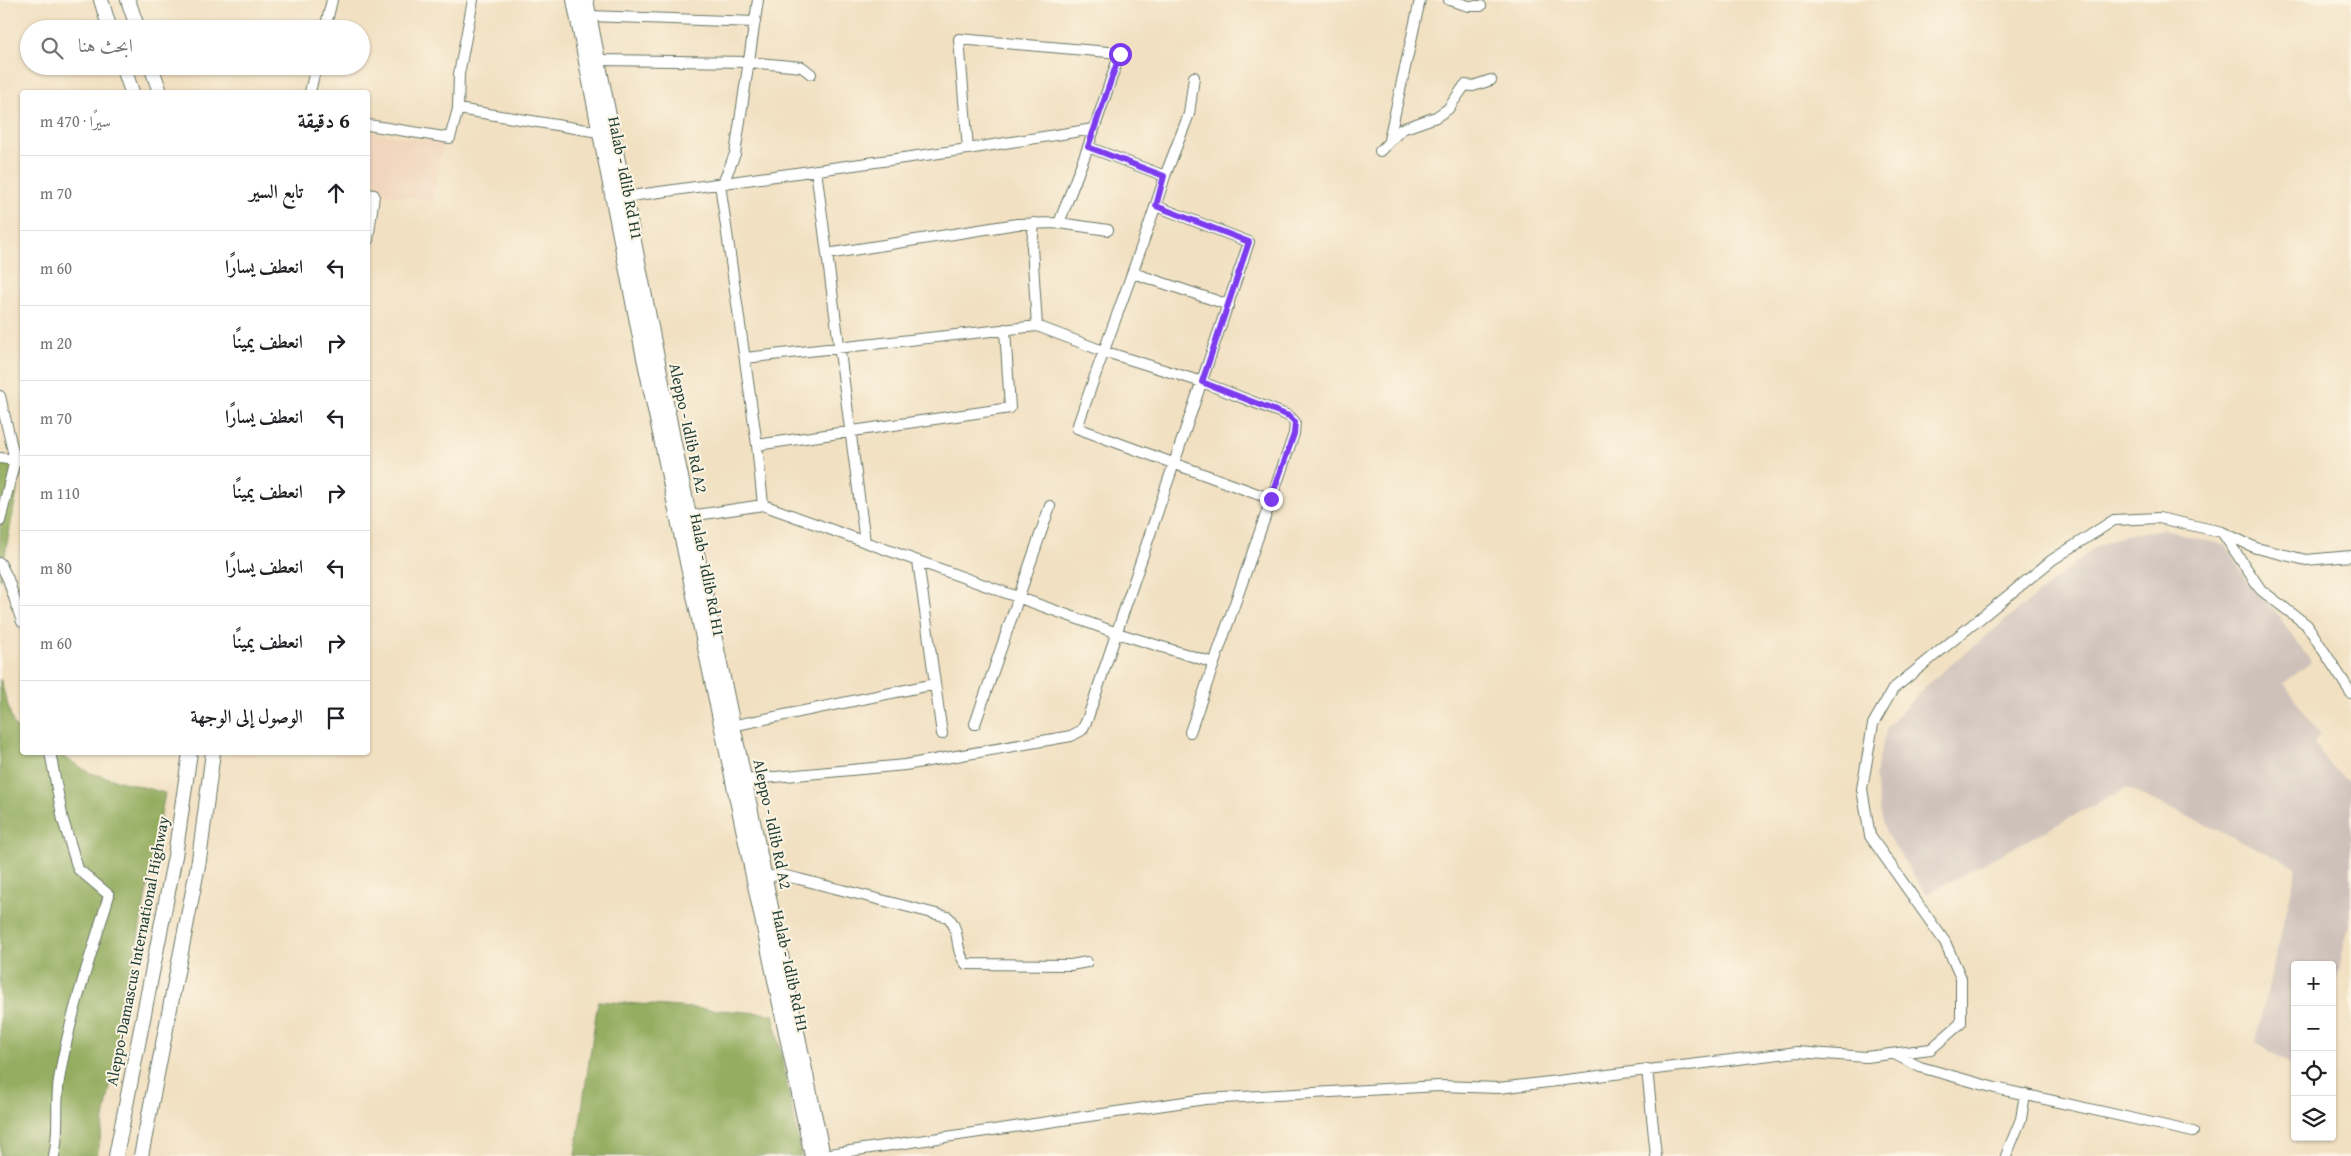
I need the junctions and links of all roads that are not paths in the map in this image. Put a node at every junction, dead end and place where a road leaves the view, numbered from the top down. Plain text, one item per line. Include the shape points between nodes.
1 (100, 0) edge
2 (128, 0) edge
3 (332, 0) edge
4 (473, 0) edge
5 (574, 0) edge
6 (586, 0) edge
7 (758, 0) edge
8 (1420, 0) edge
9 (1449, 0) edge
10 (1482, 6) dead end
11 (589, 16) junction
12 (107, 20) edge
13 (135, 20) edge
14 (327, 20) edge
15 (755, 22) junction
16 (598, 60) junction
17 (749, 62) junction
18 (811, 74) dead end
19 (126, 75) edge
20 (154, 75) edge
21 (314, 75) edge
22 (1194, 77) dead end
23 (1490, 80) dead end
24 (131, 90) edge
25 (159, 90) edge
26 (310, 90) edge
27 (458, 109) junction
28 (370, 125) edge
29 (1093, 129) junction
30 (599, 132) junction
31 (1389, 140) junction
32 (1088, 147) junction
33 (968, 149) junction
34 (1380, 151) dead end
35 (816, 170) junction
36 (1164, 176) junction
37 (722, 183) junction
38 (370, 194) edge
39 (624, 197) junction
40 (1156, 206) junction
41 (1034, 223) junction
42 (1059, 223) junction
43 (370, 225) edge
44 (1108, 230) dead end
45 (827, 254) junction
46 (1133, 273) junction
47 (1229, 305) junction
48 (1037, 326) junction
49 (1005, 329) junction
50 (840, 348) junction
51 (1102, 351) junction
52 (745, 358) junction
53 (1202, 382) junction
54 (0, 396) edge
55 (851, 432) junction
56 (757, 445) junction
57 (0, 458) edge
58 (19, 460) edge
59 (1174, 463) junction
60 (1271, 499) junction
61 (763, 505) junction
62 (1050, 506) dead end
63 (684, 517) junction
64 (0, 521) edge
65 (2222, 532) junction
66 (865, 542) junction
67 (2351, 556) edge
68 (918, 561) junction
69 (0, 563) edge
70 (1018, 598) junction
71 (20, 616) edge
72 (1117, 633) junction
73 (1214, 663) junction
74 (935, 684) junction
75 (2351, 693) edge
76 (741, 724) dead end
77 (975, 724) dead end
78 (1190, 732) dead end
79 (942, 734) dead end
80 (51, 755) edge
81 (190, 755) edge
82 (213, 755) edge
83 (753, 779) dead end
84 (759, 877) junction
85 (1087, 962) dead end
86 (1893, 1054) junction
87 (1647, 1069) junction
88 (2025, 1094) junction
89 (2193, 1132) dead end
90 (54, 1156) edge
91 (116, 1156) edge
92 (141, 1156) edge
93 (818, 1156) edge
94 (1656, 1156) edge
95 (2006, 1156) edge

1 - 12 highway
2 - 13 highway
3 - 14 street
4 - 27 street via 459,74
5 - 30 highway, Halab - Idlib Rd H1
6 - 11 highway, Aleppo - Idlib Rd A2
7 - 15 street
8 - 31 street
9 - 10 street
11 - 15 street
11 - 16 highway, Aleppo - Idlib Rd A2
15 - 17 street
16 - 17 street
16 - 39 highway, Aleppo - Idlib Rd A2
17 - 18 street via 802,67
17 - 37 street via 735,154
19 - 24 highway
20 - 25 highway
21 - 26 street
22 - 36 street via 1189,114
23 - 31 street via 1473,86 1465,84 1448,109 1436,117 1402,129
27 - 28 street via 450,138
27 - 30 street
29 - 32 street
29 - 33 street
29 - 33 street via 1120,54 959,39
30 - 63 highway, Halab - Idlib Rd H1 via 643,353
31 - 34 street
32 - 36 street
32 - 42 street
33 - 35 street
35 - 37 street
35 - 45 street
36 - 40 street
37 - 39 street
37 - 52 street
38 - 43 street via 374,195
39 - 63 highway, Aleppo - Idlib Rd A2
40 - 46 street
40 - 47 street via 1249,242
41 - 42 street
41 - 45 street
41 - 48 street via 1032,247
42 - 44 street
45 - 50 street
46 - 47 street
46 - 51 street
47 - 53 street
48 - 49 street
48 - 51 street
49 - 50 street
49 - 55 street via 1010,408
50 - 52 street
50 - 55 street
51 - 53 street
51 - 59 street via 1077,428
52 - 56 street
53 - 59 street
53 - 60 street via 1289,416 1295,422 1294,434
54 - 58 street
55 - 56 street
55 - 66 street
56 - 61 street
57 - 58 street
58 - 64 street
59 - 60 street
59 - 72 street
60 - 73 street
61 - 63 street
61 - 66 street
62 - 70 street
63 - 84 highway, Aleppo - Idlib Rd A2
65 - 67 street via 2256,548 2306,560
65 - 75 street via 2261,590 2307,625
65 - 86 street via 2159,518 2114,520 2052,560 1893,689 1873,724 1862,789 1870,836 1945,942 1961,978 1961,1023 1931,1049
66 - 68 street
68 - 70 street
68 - 74 street
69 - 71 street
70 - 72 street
70 - 77 street
72 - 73 street
72 - 83 street via 1088,720 1082,730 1071,736 905,765
73 - 78 street
74 - 76 street
74 - 79 street
80 - 90 street via 63,820 78,869 109,896 76,1004 59,1081 58,1139
81 - 91 highway, Aleppo-Damascus International Highway via 175,856
82 - 92 highway via 199,860
84 - 85 street via 781,875 948,917 955,924 960,957 966,964 1061,965
84 - 93 highway, Aleppo - Idlib Rd A2
86 - 87 street via 1866,1057 1797,1052
86 - 88 street via 1920,1067
87 - 93 street via 1499,1088 1439,1086 1204,1100
87 - 94 street
88 - 89 street
88 - 95 street via 2021,1119

